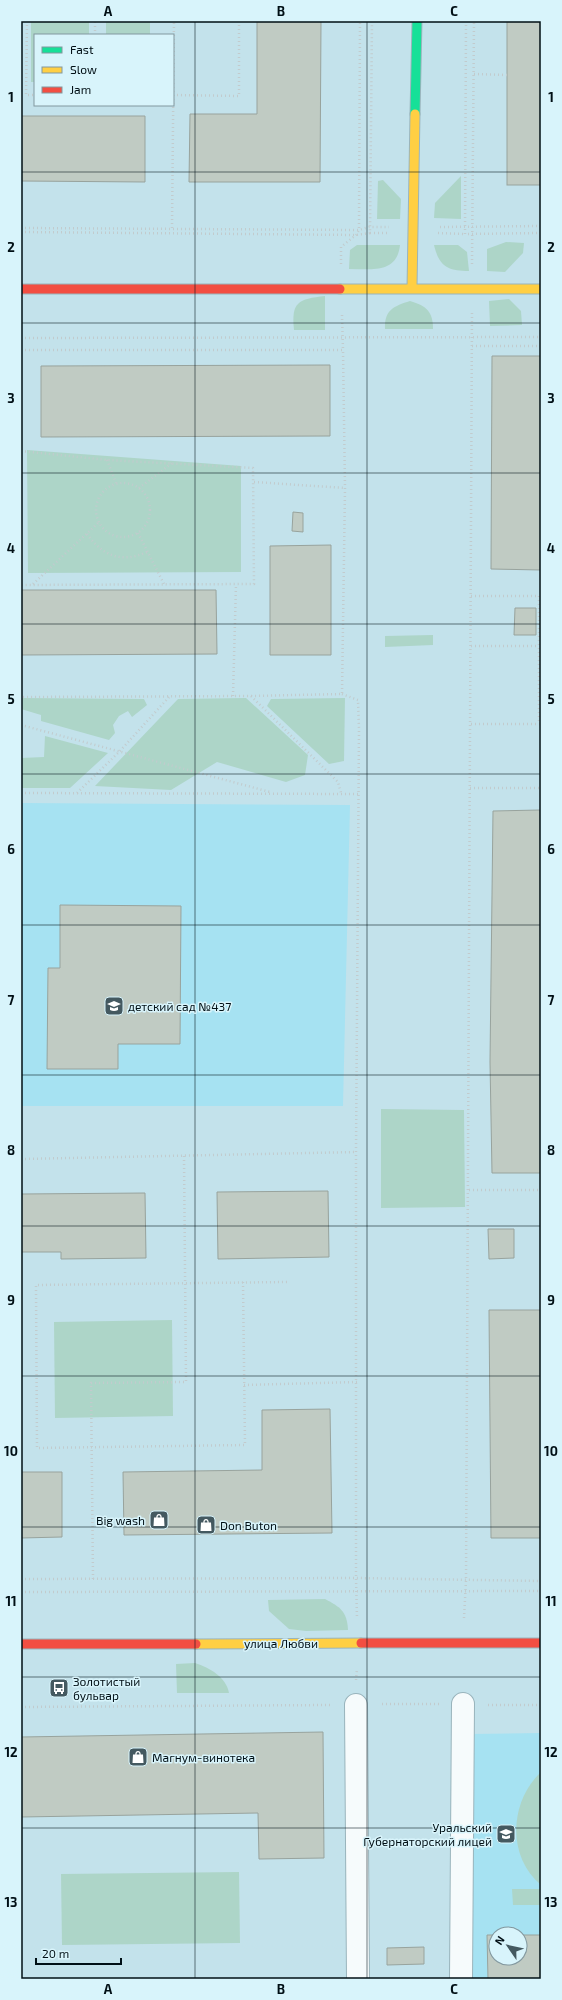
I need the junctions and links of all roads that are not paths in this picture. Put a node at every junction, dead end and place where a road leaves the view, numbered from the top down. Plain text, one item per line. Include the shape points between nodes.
1 (417, 21) edge
2 (412, 288) junction
3 (21, 289) edge
4 (541, 289) edge
5 (541, 1643) edge
6 (21, 1644) edge
7 (462, 1704) dead end
8 (356, 1705) dead end
9 (358, 1979) edge
10 (461, 1979) edge

1 - 2 street
2 - 3 street
2 - 4 street
5 - 6 street, улица Любви
7 - 10 street
8 - 9 street

